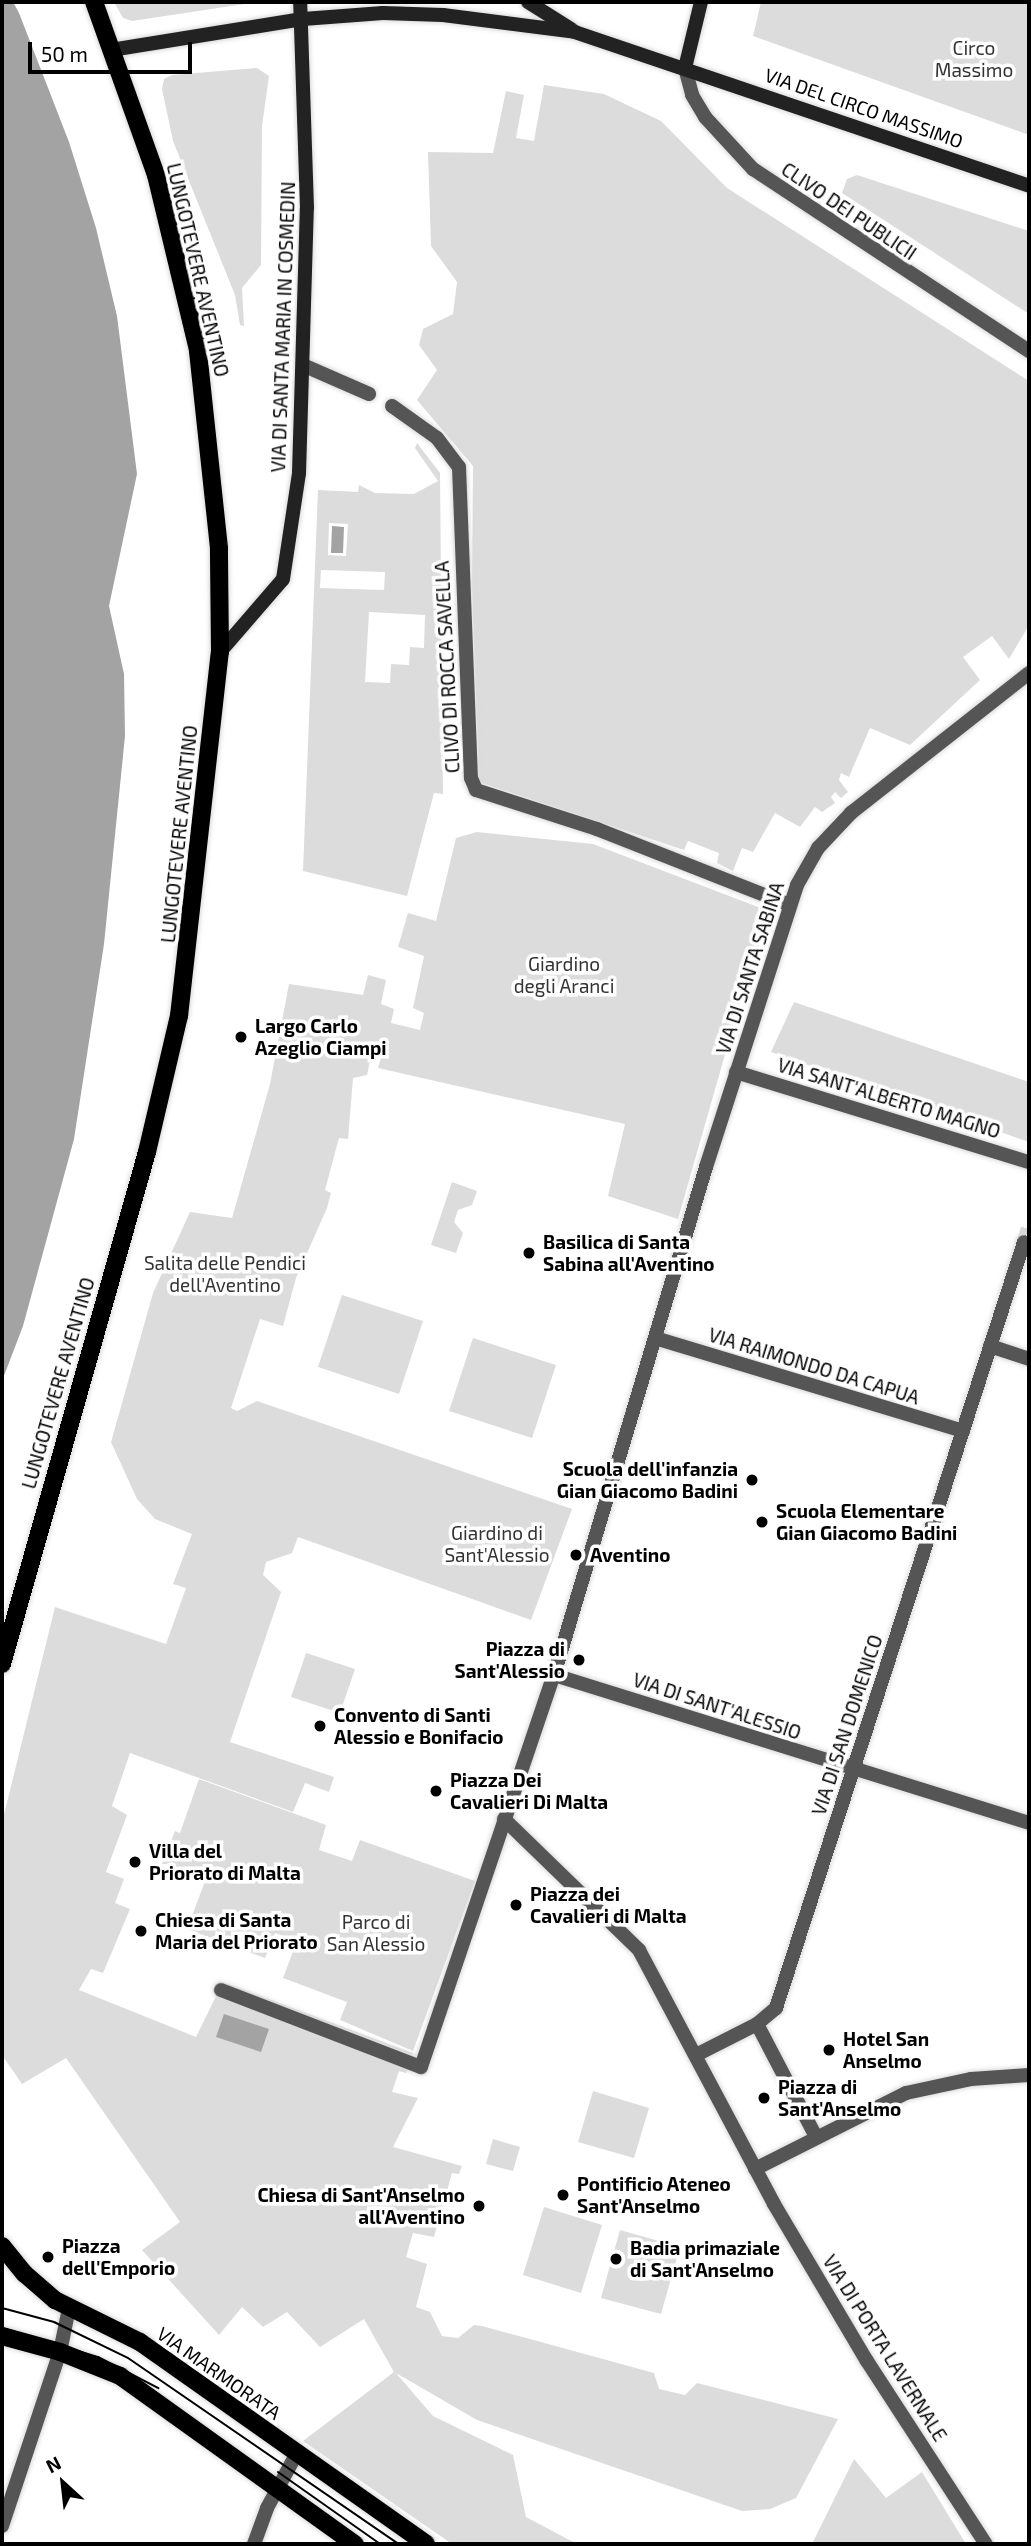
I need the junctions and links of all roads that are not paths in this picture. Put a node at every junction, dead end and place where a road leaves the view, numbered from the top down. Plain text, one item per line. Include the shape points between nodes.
1 (94, 2) edge
2 (300, 2) edge
3 (528, 2) edge
4 (701, 2) edge
5 (303, 19) junction
6 (575, 32) junction
7 (111, 50) junction
8 (685, 68) junction
9 (1029, 186) edge
10 (1029, 351) edge
11 (304, 366) junction
12 (369, 394) dead end
13 (392, 406) dead end
14 (220, 652) junction
15 (1029, 673) edge
16 (790, 905) junction
17 (736, 1072) junction
18 (1029, 1162) edge
19 (1024, 1242) dead end
20 (655, 1338) junction
21 (990, 1346) junction
22 (1029, 1359) edge
23 (962, 1431) junction
24 (2, 1664) edge
25 (554, 1675) junction
26 (853, 1769) junction
27 (504, 1819) junction
28 (1029, 1823) edge
29 (221, 1990) dead end
30 (757, 2024) junction
31 (696, 2055) junction
32 (1029, 2075) edge
33 (816, 2137) junction
34 (755, 2169) junction
35 (2, 2246) edge
36 (69, 2308) junction
37 (3, 2337) edge
38 (60, 2352) junction
39 (297, 2453) junction
40 (277, 2488) junction
41 (2, 2526) edge
42 (254, 2544) edge
43 (355, 2544) edge
44 (426, 2544) edge
45 (986, 2544) edge

1 - 7 main road, LUNGOTEVERE AVENTINO
2 - 5 main road, VIA DI SANTA MARIA IN COSMEDIN
3 - 6 main road
4 - 8 main road
5 - 6 main road via 414,14
5 - 7 main road
5 - 11 main road, VIA DI SANTA MARIA IN COSMEDIN
6 - 8 main road, VIA DEL CIRCO MASSIMO
7 - 14 main road, LUNGOTEVERE AVENTINO via 156,175 198,350 219,548
8 - 9 main road, VIA DEL CIRCO MASSIMO
8 - 10 street, CLIVO DEI PUBLICII via 692,96 705,117 753,169
11 - 12 street
11 - 14 main road, VIA DI SANTA MARIA IN COSMEDIN via 299,473 283,579
13 - 16 street, CLIVO DI ROCCA SAVELLA via 437,438 458,467 471,778 476,790 597,829
14 - 24 main road, LUNGOTEVERE AVENTINO via 179,1016 147,1152
15 - 16 street, VIA DI SANTA SABINA via 831,832 807,864
16 - 17 street, VIA DI SANTA SABINA
17 - 18 street, VIA SANT'ALBERTO MAGNO
17 - 20 street, VIA DI SANTA SABINA
19 - 21 street, VIA DI SAN DOMENICO
20 - 23 street, VIA RAIMONDO DA CAPUA
20 - 25 street
21 - 22 street
21 - 23 street, VIA DI SAN DOMENICO
23 - 26 street, VIA DI SAN DOMENICO
25 - 26 street, VIA DI SANT'ALESSIO
25 - 27 street
26 - 28 street, VIA DI SANT'ALESSIO
26 - 30 street, VIA DI SAN DOMENICO via 776,2008
27 - 29 street via 421,2067
27 - 31 street via 632,1940
30 - 31 street
30 - 33 street
31 - 34 street
32 - 33 street via 964,2080 906,2093
33 - 34 street
34 - 45 street, VIA DI PORTA LAVERNALE via 867,2361
35 - 36 main road via 35,2284
36 - 38 street
36 - 39 main road, VIA MARMORATA via 115,2329 173,2365
37 - 38 main road
38 - 40 main road via 99,2366
38 - 41 street
39 - 40 street
39 - 44 main road, VIA MARMORATA
40 - 42 street
40 - 43 main road

